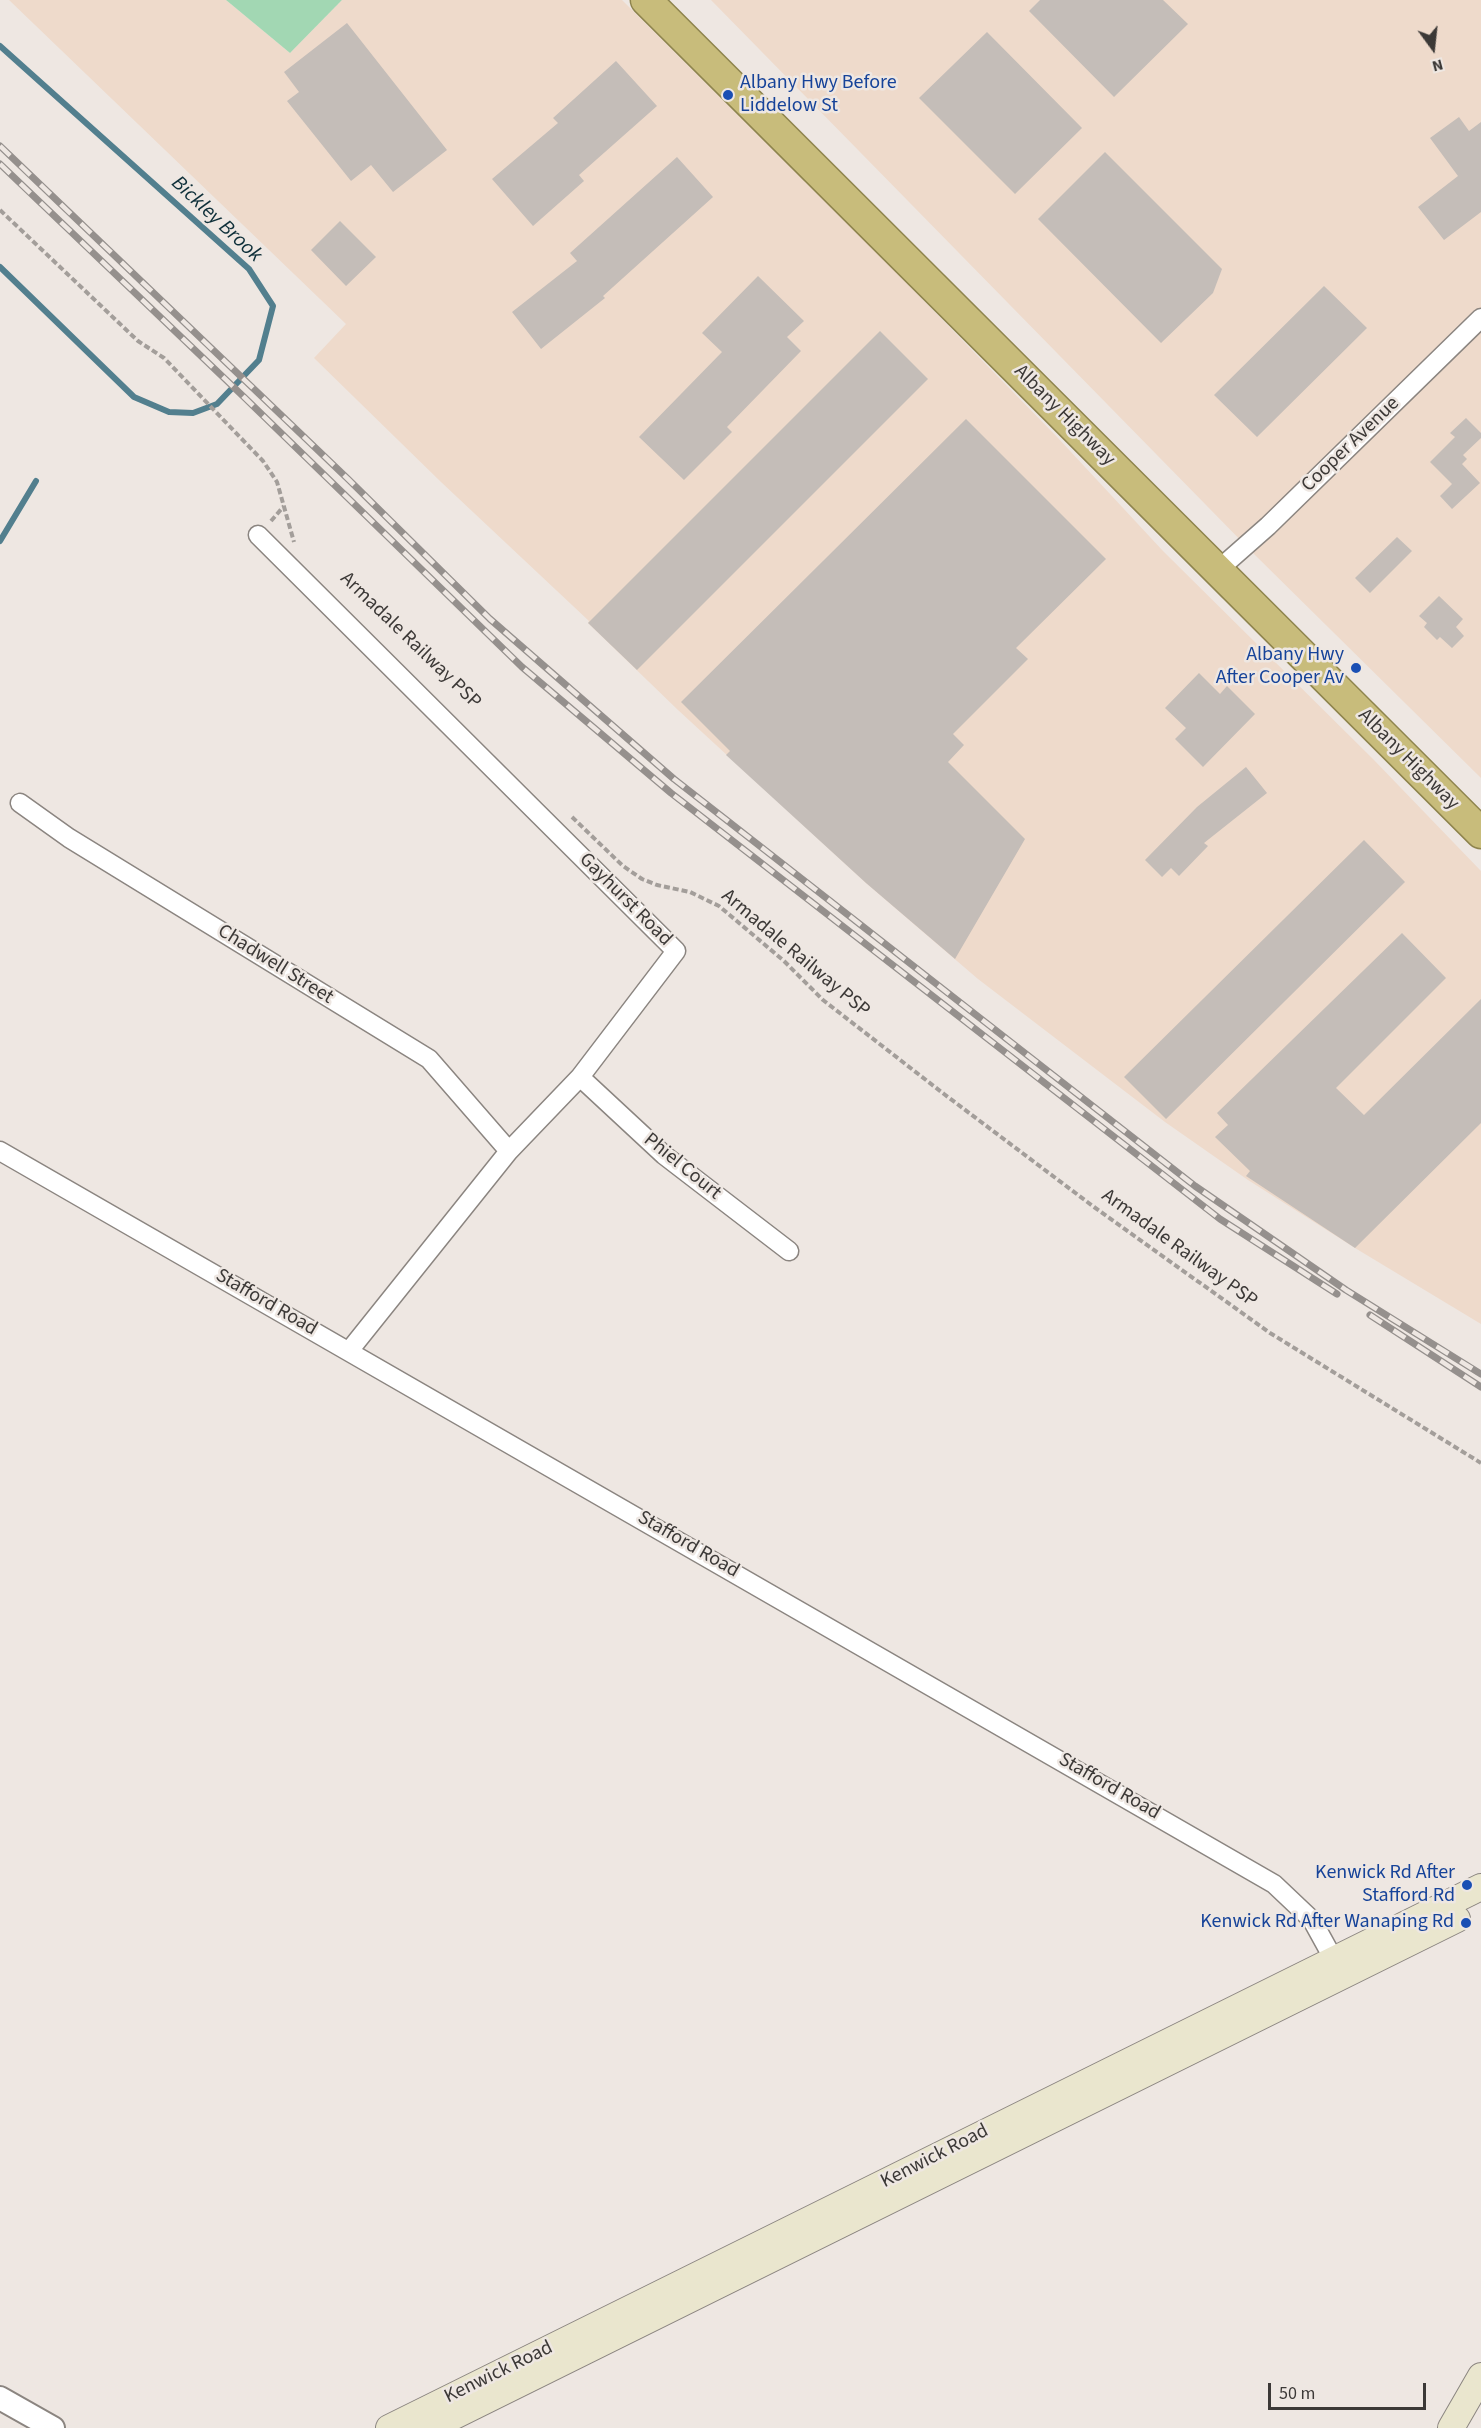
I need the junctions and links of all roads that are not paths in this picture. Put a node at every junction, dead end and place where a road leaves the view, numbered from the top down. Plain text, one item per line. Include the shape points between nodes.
1 (646, 0) edge
2 (675, 0) edge
3 (1481, 318) edge
4 (258, 535) dead end
5 (1226, 563) junction
6 (20, 803) dead end
7 (1481, 809) edge
8 (1481, 833) edge
9 (580, 1077) junction
10 (0, 1151) edge
11 (509, 1151) junction
12 (789, 1251) dead end
13 (349, 1351) junction
14 (1481, 1887) edge
15 (1481, 1906) edge
16 (1338, 1968) junction
17 (1481, 2376) edge
18 (0, 2398) edge
19 (53, 2428) edge
20 (389, 2428) edge
21 (430, 2428) edge
22 (1451, 2428) edge

1 - 5 highway, Albany Highway
2 - 5 highway, Albany Highway
3 - 5 street, Cooper Avenue
4 - 9 street, Gayhurst Road via 676,951
5 - 7 highway, Albany Highway
5 - 8 highway, Albany Highway
6 - 11 street, Chadwell Street via 69,838 429,1059
9 - 11 street, Gayhurst Road
9 - 12 street, Phiel Court via 664,1155
10 - 13 street, Stafford Road
11 - 13 street, Gayhurst Road
13 - 16 street, Stafford Road via 1274,1884 1312,1920
14 - 16 main road, Kenwick Road
15 - 16 main road, Kenwick Road
16 - 20 main road, Kenwick Road
16 - 21 main road, Kenwick Road
17 - 22 main road
18 - 19 street

